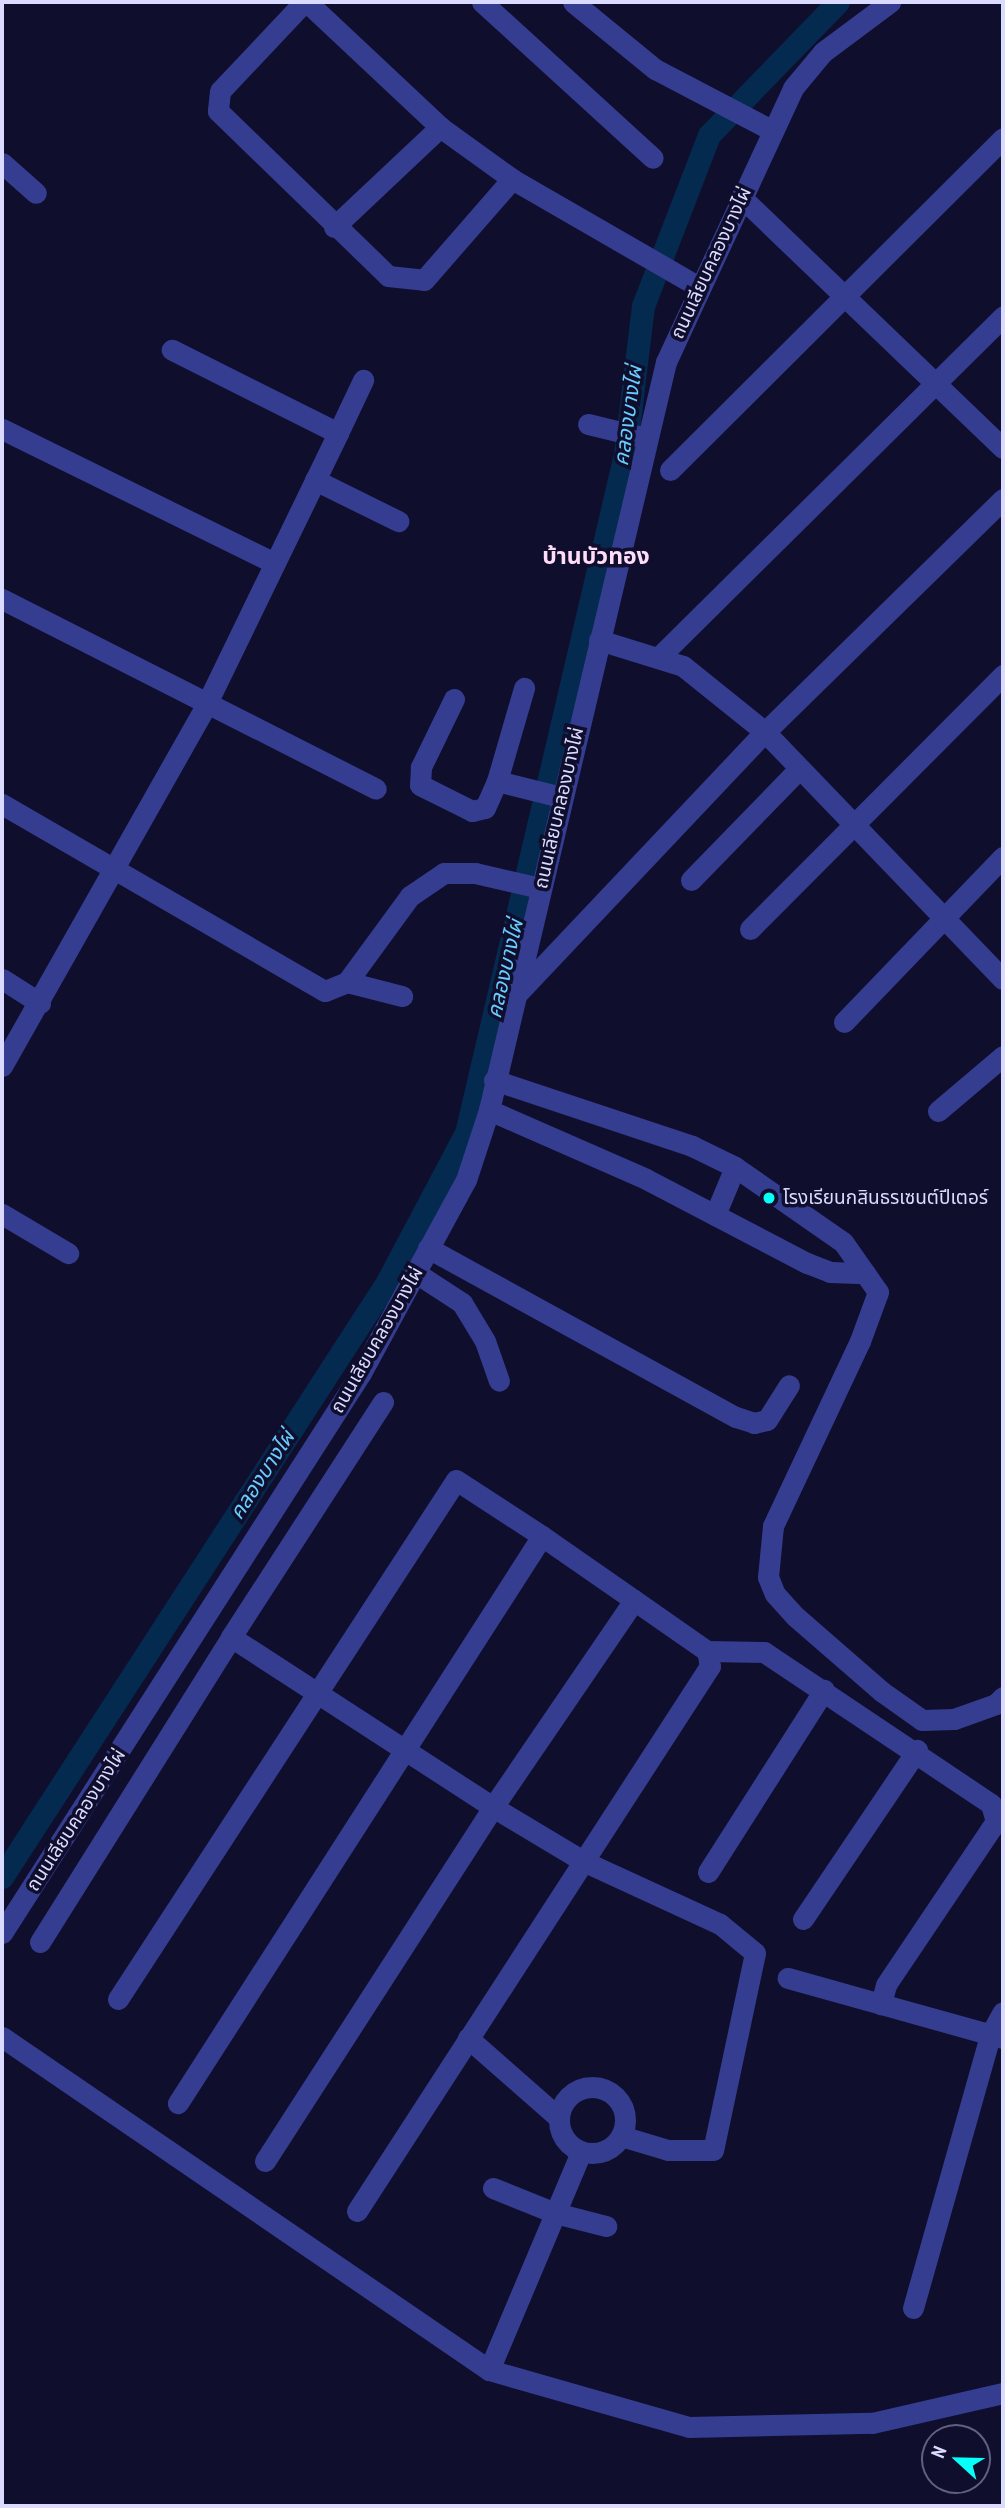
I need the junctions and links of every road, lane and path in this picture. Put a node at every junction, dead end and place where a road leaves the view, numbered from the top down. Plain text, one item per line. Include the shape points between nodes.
1 (306, 2) edge
2 (482, 2) edge
3 (573, 2) edge
4 (890, 2) edge
5 (440, 127) junction
6 (773, 131) junction
7 (1003, 138) edge
8 (653, 158) dead end
9 (2, 163) edge
10 (512, 179) junction
11 (36, 193) dead end
12 (741, 197) junction
13 (334, 227) junction
14 (697, 286) junction
15 (844, 298) junction
16 (1003, 316) edge
17 (172, 350) dead end
18 (363, 380) dead end
19 (937, 382) junction
20 (589, 424) dead end
21 (2, 429) edge
22 (338, 433) junction
23 (641, 436) junction
24 (1003, 448) edge
25 (670, 470) dead end
26 (315, 480) junction
27 (1003, 499) edge
28 (398, 521) dead end
29 (274, 564) junction
30 (2, 599) edge
31 (599, 639) junction
32 (660, 656) junction
33 (1003, 676) edge
34 (523, 688) dead end
35 (454, 699) dead end
36 (207, 703) junction
37 (765, 732) junction
38 (799, 769) junction
39 (501, 782) junction
40 (376, 789) dead end
41 (556, 795) junction
42 (2, 804) edge
43 (851, 824) junction
44 (1003, 857) edge
45 (115, 872) junction
46 (691, 880) dead end
47 (534, 887) junction
48 (944, 917) junction
49 (750, 929) dead end
50 (2, 979) edge
51 (1003, 979) edge
52 (346, 982) junction
53 (401, 996) dead end
54 (513, 997) junction
55 (40, 1003) junction
56 (844, 1022) dead end
57 (1003, 1056) edge
58 (2, 1066) edge
59 (494, 1080) junction
60 (489, 1110) junction
61 (938, 1111) dead end
62 (736, 1167) junction
63 (2, 1214) edge
64 (715, 1216) junction
65 (428, 1248) junction
66 (68, 1253) dead end
67 (416, 1273) junction
68 (865, 1273) junction
69 (499, 1381) dead end
70 (789, 1385) dead end
71 (383, 1402) dead end
72 (542, 1536) junction
73 (634, 1600) junction
74 (231, 1637) junction
75 (707, 1651) junction
76 (824, 1690) junction
77 (320, 1692) junction
78 (1003, 1696) edge
79 (405, 1747) junction
80 (917, 1751) junction
81 (493, 1807) junction
82 (583, 1861) junction
83 (708, 1872) dead end
84 (803, 1919) dead end
85 (2, 1933) edge
86 (40, 1942) dead end
87 (788, 1978) dead end
88 (118, 1999) dead end
89 (881, 2004) junction
90 (1003, 2012) edge
91 (997, 2036) edge
92 (2, 2037) edge
93 (468, 2038) junction
94 (178, 2103) dead end
95 (558, 2118) junction
96 (621, 2136) junction
97 (581, 2152) junction
98 (265, 2161) dead end
99 (493, 2188) dead end
100 (357, 2211) dead end
101 (555, 2213) junction
102 (606, 2226) dead end
103 (913, 2308) dead end
104 (489, 2370) junction
105 (1003, 2393) edge

1 - 5 street
1 - 13 street via 220,91 216,102 218,111
2 - 8 street
3 - 6 street via 654,69
4 - 6 street, ถนนเลียบคลองบางไผ่ via 805,71
5 - 10 street
5 - 13 street
6 - 12 street, ถนนเลียบคลองบางไผ่
7 - 15 street
9 - 11 street
10 - 13 street via 424,281 388,276
10 - 14 street
12 - 14 street, ถนนเลียบคลองบางไผ่
12 - 15 street
14 - 23 street, ถนนเลียบคลองบางไผ่
15 - 19 street
15 - 25 street
16 - 19 street
17 - 22 street
18 - 22 street
19 - 24 street
19 - 32 street
20 - 23 street
21 - 29 street
22 - 26 street
23 - 31 street, ถนนเลียบคลองบางไผ่
26 - 28 street
26 - 29 street
27 - 37 street
29 - 36 street
30 - 36 street
31 - 32 street
31 - 41 street, ถนนเลียบคลองบางไผ่
32 - 37 street via 683,666
33 - 43 street
34 - 39 street
35 - 39 street via 421,767 420,785 461,808 480,811
36 - 40 street
36 - 45 street
37 - 38 street
37 - 54 street
38 - 43 street
38 - 46 street
39 - 41 street
41 - 47 street, ถนนเลียบคลองบางไผ่
42 - 45 street
43 - 48 street
43 - 49 street
44 - 48 street
45 - 52 street via 313,988 331,990
45 - 55 street
47 - 52 street via 458,870 426,882 410,896
47 - 54 street, ถนนเลียบคลองบางไผ่
48 - 51 street
48 - 56 street
50 - 55 street
52 - 53 street
54 - 59 street, ถนนเลียบคลองบางไผ่
55 - 58 street
57 - 61 street
59 - 60 street, ถนนเลียบคลองบางไผ่
59 - 62 street via 692,1146
60 - 64 street via 646,1179
60 - 65 street, ถนนเลียบคลองบางไผ่ via 466,1180
62 - 64 street
62 - 68 street via 823,1225
63 - 66 street
64 - 68 street via 818,1268
65 - 67 street, ถนนเลียบคลองบางไผ่
65 - 70 street via 736,1417 754,1423 767,1420
67 - 69 street via 462,1303 485,1342
67 - 85 street, ถนนเลียบคลองบางไผ่ via 361,1373
68 - 78 street via 878,1292 875,1303 773,1526 768,1577 775,1594 796,1617 922,1720 954,1719 996,1704
71 - 74 street
72 - 73 street
72 - 77 street via 456,1480
72 - 79 street
73 - 75 street
73 - 81 street
74 - 77 street
74 - 86 street
75 - 76 street via 764,1652
75 - 82 street via 710,1666
76 - 80 street
76 - 83 street
77 - 79 street
77 - 88 street
79 - 81 street
79 - 94 street
80 - 84 street
80 - 89 street via 990,1804 996,1821 886,1985
81 - 82 street
81 - 98 street
82 - 93 street
82 - 96 street via 720,1924 755,1953 713,2150 668,2151
87 - 89 street
89 - 91 street
90 - 91 street
91 - 103 street
92 - 104 street
93 - 95 street
93 - 100 street
95 - 96 street via 574,2092 604,2089 621,2103 625,2114
95 - 97 street via 563,2138
96 - 97 street via 604,2151
97 - 101 street
99 - 101 street
101 - 102 street
101 - 104 street
104 - 105 street via 689,2427 872,2423

